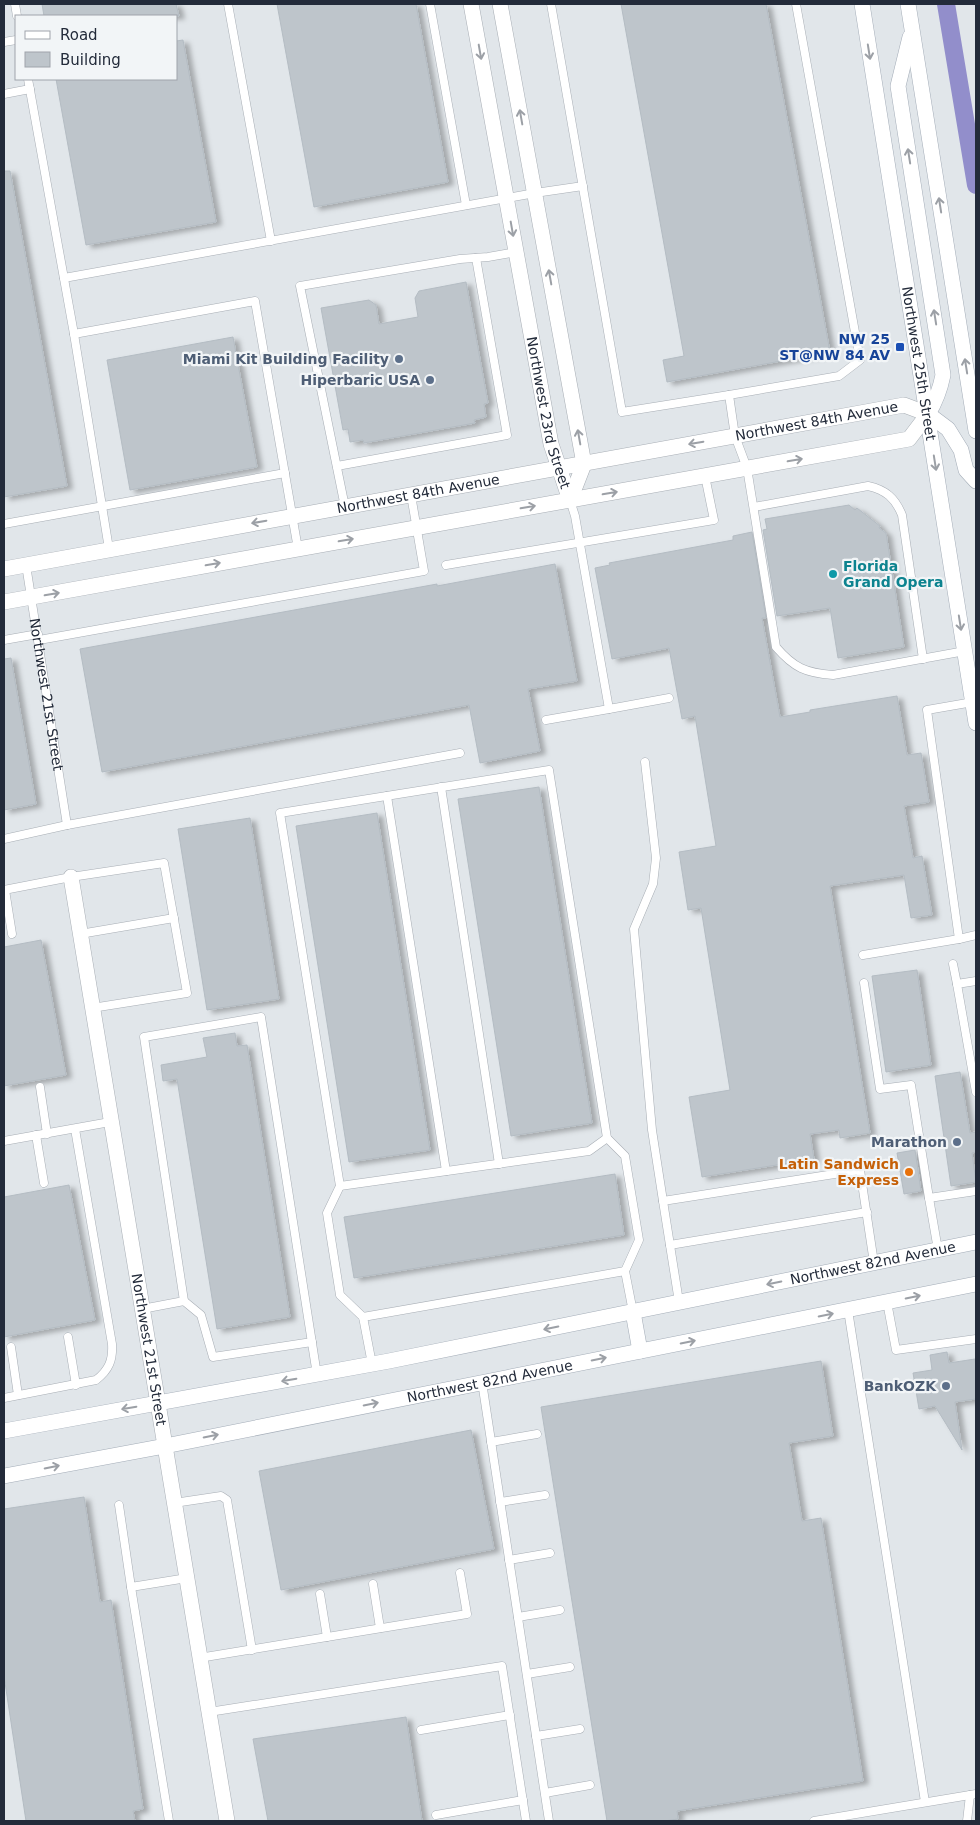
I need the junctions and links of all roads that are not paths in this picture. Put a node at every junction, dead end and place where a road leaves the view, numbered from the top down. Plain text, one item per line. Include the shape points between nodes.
1 (228, 4) edge
2 (430, 4) edge
3 (471, 4) edge
4 (500, 4) edge
5 (551, 4) edge
6 (796, 4) edge
7 (862, 4) edge
8 (908, 4) edge
9 (912, 28) junction
10 (28, 80) edge
11 (30, 89) junction
12 (4, 94) edge
13 (583, 186) junction
14 (535, 193) junction
15 (506, 198) junction
16 (466, 205) junction
17 (271, 241) junction
18 (516, 252) junction
19 (476, 258) junction
20 (64, 278) junction
21 (74, 334) junction
22 (729, 395) junction
23 (928, 414) junction
24 (976, 431) edge
25 (735, 436) junction
26 (584, 464) junction
27 (337, 466) junction
28 (559, 468) junction
29 (747, 468) junction
30 (285, 474) junction
31 (706, 476) junction
32 (976, 481) edge
33 (411, 495) junction
34 (570, 500) junction
35 (102, 507) junction
36 (345, 507) junction
37 (754, 507) junction
38 (292, 516) junction
39 (4, 524) edge
40 (416, 528) junction
41 (580, 543) junction
42 (109, 549) junction
43 (298, 549) junction
44 (26, 564) junction
45 (446, 565) dead end
46 (4, 569) edge
47 (32, 598) junction
48 (4, 602) edge
49 (38, 637) junction
50 (4, 640) edge
51 (965, 651) junction
52 (923, 660) junction
53 (669, 698) dead end
54 (975, 702) edge
55 (609, 709) junction
56 (546, 720) dead end
57 (976, 723) edge
58 (460, 753) dead end
59 (646, 762) dead end
60 (441, 787) junction
61 (387, 796) junction
62 (67, 825) junction
63 (4, 839) edge
64 (71, 877) junction
65 (4, 890) edge
66 (174, 918) junction
67 (12, 934) dead end
68 (80, 934) junction
69 (976, 935) edge
70 (959, 939) junction
71 (863, 955) dead end
72 (953, 964) dead end
73 (976, 981) edge
74 (864, 983) dead end
75 (957, 984) junction
76 (92, 1008) junction
77 (40, 1087) dead end
78 (976, 1092) edge
79 (110, 1122) junction
80 (75, 1129) junction
81 (47, 1134) junction
82 (36, 1135) junction
83 (607, 1138) junction
84 (4, 1141) edge
85 (500, 1164) junction
86 (446, 1171) junction
87 (44, 1183) dead end
88 (340, 1186) junction
89 (976, 1191) edge
90 (929, 1198) junction
91 (663, 1201) junction
92 (867, 1212) junction
93 (976, 1242) edge
94 (670, 1245) junction
95 (938, 1250) junction
96 (874, 1263) junction
97 (624, 1271) junction
98 (976, 1284) edge
99 (184, 1301) junction
100 (680, 1302) junction
101 (887, 1302) junction
102 (141, 1309) junction
103 (848, 1310) junction
104 (633, 1312) junction
105 (362, 1317) junction
106 (68, 1337) dead end
107 (976, 1339) edge
108 (312, 1342) junction
109 (10, 1347) dead end
110 (640, 1351) junction
111 (372, 1364) junction
112 (317, 1375) junction
113 (482, 1382) junction
114 (76, 1385) junction
115 (18, 1395) junction
116 (4, 1398) edge
117 (158, 1403) junction
118 (4, 1431) edge
119 (537, 1434) dead end
120 (491, 1442) junction
121 (165, 1446) junction
122 (4, 1476) edge
123 (545, 1495) dead end
124 (500, 1502) junction
125 (174, 1504) junction
126 (119, 1505) dead end
127 (550, 1553) dead end
128 (509, 1560) junction
129 (460, 1573) dead end
130 (187, 1578) junction
131 (373, 1584) dead end
132 (131, 1587) junction
133 (320, 1594) dead end
134 (560, 1610) dead end
135 (518, 1617) junction
136 (380, 1628) junction
137 (327, 1637) junction
138 (252, 1650) junction
139 (200, 1658) junction
140 (570, 1667) dead end
141 (527, 1674) junction
142 (208, 1712) junction
143 (510, 1716) junction
144 (580, 1729) dead end
145 (421, 1730) dead end
146 (536, 1736) junction
147 (590, 1785) dead end
148 (545, 1793) junction
149 (973, 1794) edge
150 (523, 1800) junction
151 (925, 1802) junction
152 (436, 1815) dead end
153 (169, 1821) edge
154 (226, 1821) edge
155 (526, 1821) edge
156 (549, 1821) edge
157 (814, 1821) edge
158 (967, 1821) edge

1 - 17 lane
2 - 16 lane
3 -> 15 street, Northwest 23rd Street
14 -> 4 street, Northwest 23rd Street
5 - 13 lane
6 - 22 lane via 860,360 839,376
7 -> 23 street, Northwest 25th Street
8 - 9 street
23 -> 9 street via 936,402 943,375 898,86
24 -> 9 street
10 - 11 lane
11 - 12 lane
11 - 20 lane
13 - 14 lane
13 - 22 lane via 622,412
14 - 15 lane
26 -> 14 street, Northwest 23rd Street
15 - 16 lane
15 -> 18 street, Northwest 23rd Street
16 - 17 lane
17 - 20 lane
18 - 19 lane
18 - 28 street, Northwest 23rd Street via 551,444
19 - 27 lane via 507,435
19 - 27 lane via 300,286
20 - 21 lane
21 - 30 lane via 255,301
21 - 35 lane
22 - 25 lane
23 - 25 street, Northwest 84th Avenue via 904,405
29 -> 23 street via 909,439
23 - 32 street, Northwest 84th Avenue via 948,429 961,450 966,470
23 -> 51 street, Northwest 25th Street
25 -> 26 street, Northwest 84th Avenue
25 - 29 lane
26 - 28 street, Northwest 84th Avenue
26 - 34 street, Northwest 23rd Street
27 - 36 lane
28 - 33 street, Northwest 84th Avenue
28 - 34 street, Northwest 23rd Street
29 - 31 street
29 - 37 lane
30 - 35 lane
30 - 38 lane
34 -> 31 street
31 - 41 lane via 714,520
33 - 36 street, Northwest 84th Avenue
33 - 40 lane
40 -> 34 street
34 - 41 lane
35 - 39 lane
35 - 42 lane
36 - 38 street, Northwest 84th Avenue
37 - 52 lane via 776,647 787,660 801,669 833,675
37 - 52 lane via 868,486 890,495 902,515
38 -> 42 street, Northwest 84th Avenue
38 - 43 lane
43 -> 40 street
40 - 49 lane via 424,571
41 - 45 lane
41 - 55 lane
42 - 44 street, Northwest 84th Avenue
47 -> 43 street
44 - 46 street, Northwest 84th Avenue
44 - 47 lane, Northwest 21st Street
47 - 48 street
47 - 49 lane, Northwest 21st Street
49 - 50 lane
49 - 62 lane, Northwest 21st Street
51 - 52 lane
51 - 54 street, Northwest 25th Street
53 - 55 lane
54 - 57 street, Northwest 25th Street
54 - 70 lane via 927,710
55 - 56 lane
58 - 62 lane
59 - 91 lane via 656,858 653,884 634,929 652,1130
60 - 61 lane
60 - 83 lane via 549,770
60 - 85 lane
61 - 86 lane
61 - 88 lane via 280,813
62 - 63 lane
64 - 65 lane
64 - 66 lane via 164,863
64 - 68 street, Northwest 21st Street
65 - 67 lane
66 - 68 lane
66 - 76 lane via 187,993
68 - 76 street, Northwest 21st Street
69 - 70 lane
70 - 71 lane
72 - 75 lane
73 - 75 lane
74 - 90 lane via 880,1089 911,1085
75 - 78 lane
76 - 79 street, Northwest 21st Street
77 - 81 lane
79 - 80 lane
79 - 102 street, Northwest 21st Street
80 - 81 lane
80 - 114 lane via 112,1355 104,1374 96,1380
81 - 82 lane
82 - 84 lane
82 - 87 lane
83 - 85 lane via 589,1151
83 - 97 lane via 625,1156 639,1240
85 - 86 lane
86 - 88 lane
88 - 105 lane via 327,1213 340,1295
89 - 90 lane
90 - 95 lane
91 - 92 lane via 860,1170
91 - 94 lane
92 - 94 lane
92 - 96 lane
93 - 95 street, Northwest 82nd Avenue
94 - 100 lane
95 - 96 street, Northwest 82nd Avenue
96 -> 100 street, Northwest 82nd Avenue
97 - 104 lane
97 - 105 lane
101 -> 98 street, Northwest 82nd Avenue
99 - 102 lane
99 - 108 lane via 202,1315 212,1357
99 - 108 lane via 144,1037 261,1018
100 - 104 street, Northwest 82nd Avenue
101 - 103 street, Northwest 82nd Avenue
101 - 107 lane via 896,1350
102 - 117 street, Northwest 21st Street
110 -> 103 street, Northwest 82nd Avenue
103 - 151 lane
104 - 110 street
104 -> 111 street, Northwest 82nd Avenue
105 - 111 lane
106 - 114 lane
108 - 112 lane
109 - 115 lane
113 -> 110 street, Northwest 82nd Avenue
111 - 112 street, Northwest 82nd Avenue
112 -> 117 street, Northwest 82nd Avenue
113 - 120 lane
121 -> 113 street, Northwest 82nd Avenue
114 - 115 lane
115 - 116 lane
117 -> 118 street, Northwest 82nd Avenue
117 - 121 street, Northwest 21st Street
119 - 120 lane
120 - 124 lane
122 -> 121 street, Northwest 82nd Avenue
121 - 125 street, Northwest 21st Street
123 - 124 lane
124 - 128 lane
125 - 130 street, Northwest 21st Street
125 - 138 lane via 221,1496 227,1500
126 - 132 lane
127 - 128 lane
128 - 135 lane
129 - 136 lane via 466,1614
130 - 132 lane
130 - 139 street, Northwest 21st Street
131 - 136 lane
132 - 153 lane
133 - 137 lane
134 - 135 lane
135 - 141 lane
136 - 137 lane
137 - 138 lane
138 - 139 lane
139 - 142 street, Northwest 21st Street
140 - 141 lane
141 - 146 lane
142 - 143 lane via 502,1666
142 - 154 street, Northwest 21st Street
143 - 145 lane
143 - 150 lane
144 - 146 lane
146 - 148 lane
147 - 148 lane
148 - 156 lane
149 - 151 lane
149 - 158 lane
150 - 152 lane
150 - 155 lane
151 - 157 lane

